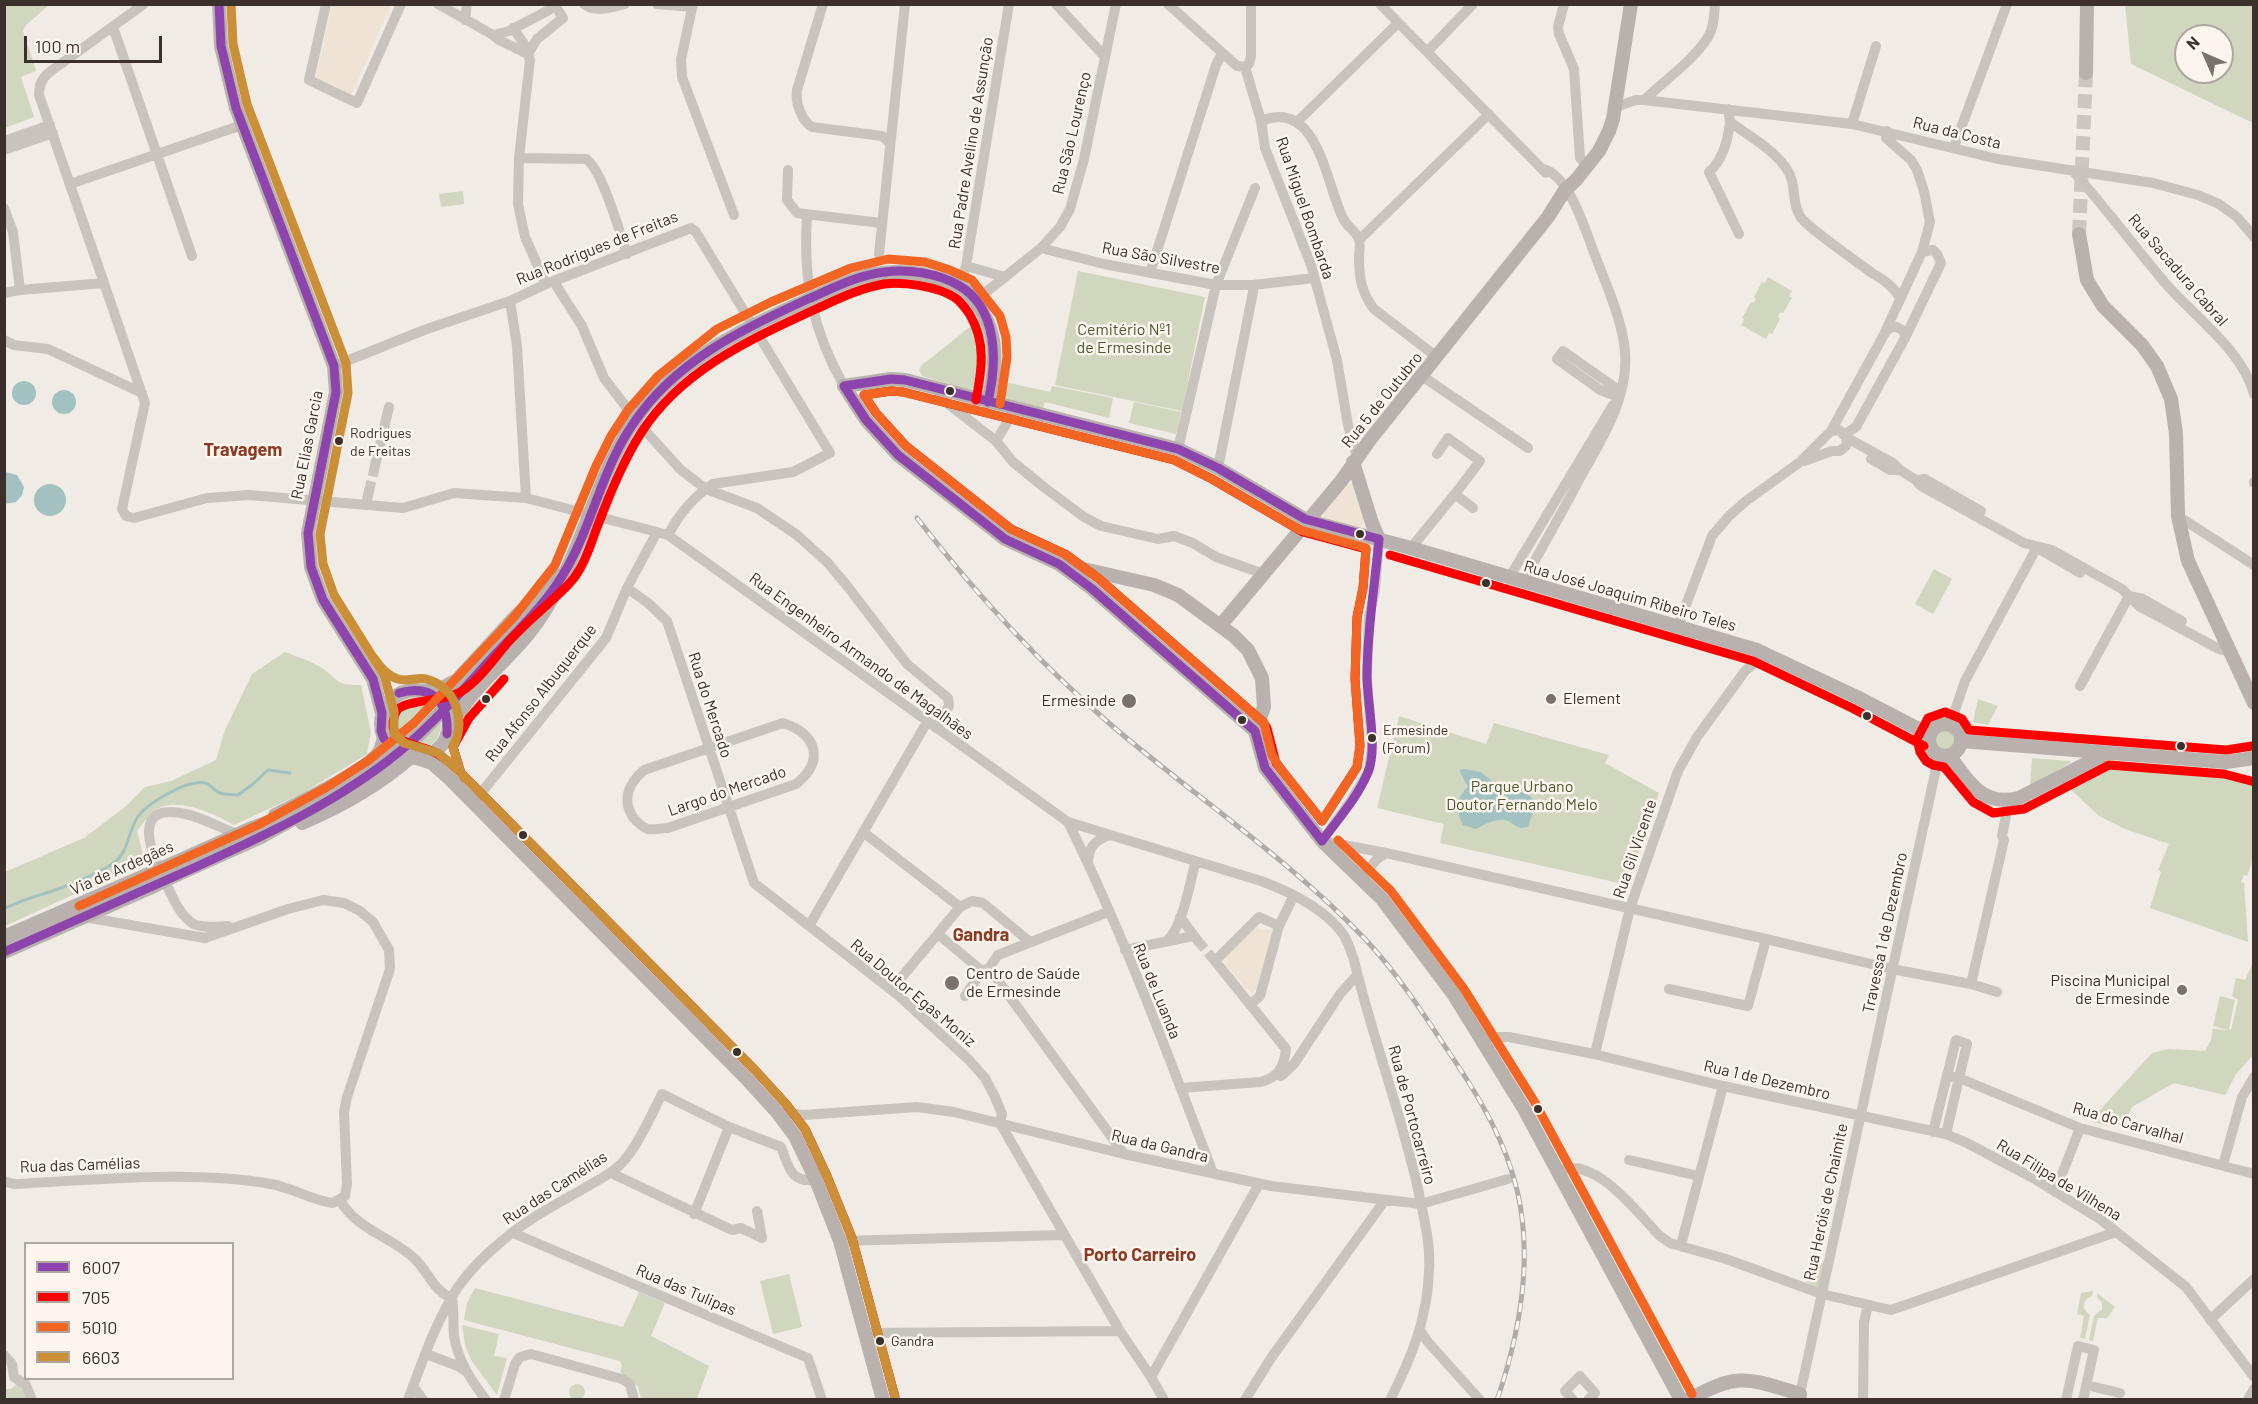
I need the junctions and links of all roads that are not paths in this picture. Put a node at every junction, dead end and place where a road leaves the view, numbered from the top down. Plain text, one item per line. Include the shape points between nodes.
1 (144, 4) edge
2 (219, 4) edge
3 (326, 4) edge
4 (401, 4) edge
5 (438, 4) edge
6 (467, 4) edge
7 (584, 4) edge
8 (625, 4) edge
9 (657, 4) edge
10 (823, 4) edge
11 (904, 4) edge
12 (1009, 4) edge
13 (1056, 4) edge
14 (1116, 4) edge
15 (1168, 4) edge
16 (1251, 4) edge
17 (1380, 4) edge
18 (1473, 4) edge
19 (1564, 4) edge
20 (1631, 4) edge
21 (1715, 4) edge
22 (2007, 4) edge
23 (692, 6) edge
24 (2088, 6) edge
25 (552, 7) edge
26 (465, 20) junction
27 (1398, 23) junction
28 (113, 27) junction
29 (511, 29) junction
30 (493, 35) junction
31 (514, 46) junction
32 (1876, 46) dead end
33 (1427, 52) junction
34 (528, 54) junction
35 (1222, 54) junction
36 (1105, 57) junction
37 (1245, 67) junction
38 (2086, 73) tunnel mouth
39 (1618, 91) junction
40 (1640, 100) junction
41 (1616, 107) junction
42 (1728, 109) junction
43 (1489, 114) junction
44 (1261, 121) junction
45 (1730, 122) junction
46 (1297, 123) junction
47 (1852, 124) junction
48 (242, 125) junction
49 (51, 129) junction
50 (1887, 131) junction
51 (888, 136) junction
52 (4, 141) edge
53 (1954, 147) junction
54 (4, 150) edge
55 (157, 154) junction
56 (519, 158) junction
57 (1587, 165) junction
58 (788, 170) dead end
59 (2072, 170) junction
60 (1548, 172) junction
61 (1570, 174) junction
62 (70, 184) junction
63 (1255, 188) dead end
64 (1565, 190) junction
65 (4, 208) edge
66 (734, 215) dead end
67 (807, 216) junction
68 (881, 223) junction
69 (1739, 234) dead end
70 (2079, 234) tunnel mouth
71 (2253, 237) edge
72 (1360, 239) junction
73 (1041, 248) junction
74 (1922, 252) junction
75 (627, 254) junction
76 (879, 254) dead end
77 (192, 256) dead end
78 (966, 266) junction
79 (1150, 273) junction
80 (1909, 276) junction
81 (1005, 277) junction
82 (1314, 278) junction
83 (1884, 280) junction
84 (104, 283) junction
85 (550, 283) junction
86 (1216, 285) junction
87 (1252, 285) junction
88 (959, 286) junction
89 (20, 290) junction
90 (4, 293) edge
91 (1900, 298) junction
92 (510, 301) junction
93 (975, 301) junction
94 (1885, 333) junction
95 (1905, 338) junction
96 (4, 340) edge
97 (1437, 357) junction
98 (334, 366) junction
99 (1422, 376) junction
100 (844, 386) junction
101 (936, 387) junction
102 (142, 393) junction
103 (1619, 394) junction
104 (2253, 394) edge
105 (988, 402) junction
106 (389, 407) dead end
107 (627, 408) dead end
108 (1016, 408) junction
109 (641, 426) dead end
110 (1829, 434) junction
111 (1846, 439) junction
112 (996, 441) junction
113 (1528, 448) dead end
114 (1178, 449) junction
115 (1832, 451) junction
116 (1437, 454) dead end
117 (1355, 459) junction
118 (1800, 462) junction
119 (1218, 468) junction
120 (374, 470) tunnel mouth
121 (738, 480) junction
122 (706, 489) junction
123 (369, 491) tunnel mouth
124 (1455, 494) junction
125 (526, 498) junction
126 (733, 498) junction
127 (313, 499) junction
128 (366, 504) junction
129 (1473, 508) dead end
130 (590, 513) junction
131 (2178, 516) junction
132 (1308, 521) junction
133 (662, 533) junction
134 (1379, 539) junction
135 (2037, 547) junction
136 (1411, 548) junction
137 (1059, 564) junction
138 (2253, 565) edge
139 (565, 571) junction
140 (1099, 574) junction
141 (1264, 574) junction
142 (1509, 578) junction
143 (1523, 582) junction
144 (627, 588) junction
145 (1091, 588) junction
146 (2129, 596) junction
147 (1220, 626) junction
148 (1678, 626) junction
149 (1749, 648) junction
150 (2230, 652) junction
151 (1766, 654) junction
152 (1745, 671) junction
153 (373, 679) junction
154 (2080, 686) dead end
155 (425, 691) junction
156 (399, 693) junction
157 (2253, 703) edge
158 (382, 713) junction
159 (931, 725) junction
160 (1950, 725) junction
161 (1255, 730) junction
162 (1930, 735) junction
163 (384, 739) junction
164 (444, 740) junction
165 (1961, 741) junction
166 (708, 748) junction
167 (2107, 753) junction
168 (1944, 755) junction
169 (414, 758) junction
170 (2253, 758) edge
171 (2226, 762) junction
172 (2253, 769) edge
173 (450, 779) junction
174 (2009, 800) junction
175 (473, 803) junction
176 (728, 808) junction
177 (1068, 822) junction
178 (258, 832) junction
179 (863, 832) junction
180 (237, 834) junction
181 (1109, 835) junction
182 (1322, 841) junction
183 (1386, 853) junction
184 (1196, 861) junction
185 (1088, 862) junction
186 (174, 870) junction
187 (1361, 878) junction
188 (151, 880) junction
189 (1294, 895) junction
190 (960, 907) junction
191 (1630, 908) junction
192 (1108, 912) junction
193 (84, 917) junction
194 (1180, 917) junction
195 (235, 926) junction
196 (809, 926) junction
197 (1279, 926) junction
198 (938, 934) junction
199 (4, 937) edge
200 (1766, 939) junction
201 (1167, 941) junction
202 (1030, 942) junction
203 (1125, 950) junction
204 (4, 952) edge
205 (1892, 969) junction
206 (985, 970) junction
207 (1357, 975) junction
208 (1971, 984) junction
209 (1669, 989) dead end
210 (891, 990) junction
211 (1997, 992) dead end
212 (964, 996) dead end
213 (1250, 1005) junction
214 (1480, 1037) junction
215 (1308, 1044) junction
216 (1286, 1049) junction
217 (1595, 1054) junction
218 (1947, 1076) junction
219 (2253, 1077) edge
220 (1959, 1078) junction
221 (1269, 1080) junction
222 (1723, 1086) junction
223 (1181, 1088) junction
224 (777, 1112) junction
225 (804, 1115) junction
226 (1860, 1116) junction
227 (1000, 1124) junction
228 (729, 1127) junction
229 (2080, 1128) junction
230 (1933, 1132) junction
231 (1946, 1134) junction
232 (795, 1136) junction
233 (1124, 1154) junction
234 (1629, 1160) dead end
235 (2223, 1165) junction
236 (1558, 1172) junction
237 (611, 1173) junction
238 (1213, 1173) junction
239 (2253, 1174) edge
240 (1699, 1176) junction
241 (1508, 1179) dead end
242 (816, 1180) junction
243 (4, 1181) edge
244 (1259, 1184) junction
245 (2055, 1192) junction
246 (1385, 1200) junction
247 (336, 1202) junction
248 (1421, 1204) junction
249 (757, 1211) dead end
250 (694, 1214) junction
251 (2116, 1232) junction
252 (513, 1233) junction
253 (1064, 1235) junction
254 (840, 1241) junction
255 (1681, 1245) junction
256 (2253, 1279) edge
257 (1822, 1294) junction
258 (452, 1298) junction
259 (1868, 1305) junction
260 (2210, 1320) junction
261 (1420, 1330) junction
262 (1120, 1331) junction
263 (435, 1332) junction
264 (865, 1333) junction
265 (454, 1337) junction
266 (1432, 1347) junction
267 (4, 1354) edge
268 (426, 1354) junction
269 (1407, 1368) junction
270 (465, 1371) junction
271 (1151, 1377) junction
272 (2253, 1377) edge
273 (9, 1380) edge
274 (2086, 1385) junction
275 (413, 1386) junction
276 (2253, 1389) edge
277 (2120, 1393) dead end
278 (1800, 1397) edge
279 (32, 1400) edge
280 (408, 1400) edge
281 (423, 1400) edge
282 (486, 1400) edge
283 (504, 1400) edge
284 (634, 1400) edge
285 (822, 1400) edge
286 (884, 1400) edge
287 (1164, 1400) edge
288 (1245, 1400) edge
289 (1390, 1400) edge
290 (1480, 1400) edge
291 (1573, 1400) edge
292 (1588, 1400) edge
293 (1681, 1400) edge
294 (1688, 1400) edge
295 (1863, 1400) edge
296 (2066, 1400) edge
297 (2083, 1400) edge
298 (2248, 1400) edge

1 - 28 street
2 - 48 main road, Rua Elias Garcia via 221,46
3 - 4 street via 309,80 357,103
5 - 26 street
6 - 26 street
7 - 8 street via 594,9
9 - 23 street
10 - 51 street via 796,90 804,119 817,128
11 - 51 street
12 - 78 street, Rua Padre Avelino de Assunção
13 - 36 street
14 - 36 street, Rua São Lourenço
15 - 35 street
16 - 37 street via 1251,56
17 - 27 street
18 - 33 street
19 - 57 street via 1559,34 1574,69 1580,158
20 - 39 main road, Rua 5 de Outubro
21 - 40 street via 1709,36
22 - 53 street
23 - 66 street via 681,59 682,77
24 - 38 main road
25 - 29 street
25 - 34 street via 563,18 537,39
26 - 30 street
27 - 33 street
27 - 46 street
28 - 49 street via 44,77 39,95
28 - 55 street
29 - 30 street
29 - 31 street via 508,35
29 - 34 street
30 - 31 street
31 - 34 street
32 - 47 street
33 - 43 street
34 - 56 street
35 - 37 street via 1237,66
35 - 79 street
36 - 73 street, Rua São Lourenço via 1070,209
37 - 44 street, Rua Miguel Bombarda
39 - 40 street, Rua da Costa
39 - 41 main road, Rua 5 de Outubro
40 - 41 street, Rua da Costa
40 - 42 street, Rua da Costa
41 - 57 main road, Rua 5 de Outubro via 1604,141
42 - 45 street
42 - 47 street, Rua da Costa
43 - 60 street
43 - 72 street
44 - 46 street via 1276,116
44 - 82 street, Rua Miguel Bombarda via 1265,147
45 - 69 street via 1723,153 1709,172
45 - 83 street via 1788,169 1800,218
46 - 72 street via 1316,142 1344,220
47 - 50 street, Rua da Costa
48 - 55 street
48 - 98 main road, Rua Elias Garcia
49 - 52 street
49 - 54 street
49 - 62 street
50 - 53 street, Rua da Costa
50 - 74 street via 1886,138 1911,160 1921,178 1930,222
51 - 68 street
53 - 59 street, Rua da Costa via 1998,159
55 - 62 street
55 - 77 street
56 - 75 street via 591,162
56 - 85 street via 518,204 525,237
57 - 61 main road, Rua 5 de Outubro
57 - 64 main road, Rua 5 de Outubro
58 - 67 street via 787,200 797,213
59 - 71 street, Rua da Costa via 2153,183 2209,199 2229,210
59 - 104 street, Rua Sacadura Cabral via 2166,284 2232,354 2247,376
60 - 61 street
60 - 64 street via 1556,186
61 - 64 main road, Rua 5 de Outubro
62 - 84 street
63 - 86 street
64 - 97 main road, Rua 5 de Outubro
64 - 103 street via 1576,206 1623,334 1625,353
65 - 89 street via 13,232
67 - 68 street
67 - 100 street via 805,268 812,311
68 - 76 street
70 - 131 main road via 2086,280 2103,306 2142,345 2157,366 2171,399
72 - 97 street via 1360,280 1368,301
73 - 79 street, Rua São Silvestre
73 - 81 street, Rua São Lourenço
74 - 80 street
74 - 95 street via 1933,250 1941,263
75 - 85 street, Rua Rodrigues de Freitas
75 - 121 street, Rua Rodrigues de Freitas via 691,228 696,232 830,453 793,472
78 - 81 street
78 - 88 street, Rua Padre Avelino de Assunção
79 - 86 street, Rua São Silvestre
80 - 83 street
80 - 91 street
81 - 93 street, Rua São Lourenço
82 - 87 street, Rua São Silvestre
82 - 117 street, Rua Miguel Bombarda via 1336,360
83 - 91 street
84 - 89 street
84 - 102 street
85 - 92 street, Rua Rodrigues de Freitas
85 - 107 street via 582,326 604,378
86 - 87 street, Rua São Silvestre
86 - 114 street
87 - 119 street
88 - 93 main road
88 - 130 main road, bridge via 922,274 888,271 855,279 722,340 681,371 633,423
89 - 90 street
91 - 94 street
92 - 98 street, Rua Rodrigues de Freitas
92 - 125 street via 517,346
93 - 105 main road via 994,339
94 - 95 street via 1893,326 1899,327
94 - 110 street
95 - 111 street
96 - 102 street via 14,345 48,348
97 - 99 main road, Rua 5 de Outubro
98 - 127 main road, Rua Elias Garcia via 336,392
99 - 113 street
99 - 117 main road, Rua 5 de Outubro
100 - 101 main road, Rua José Joaquim Ribeiro Teles via 899,379
100 - 137 main road via 870,426 898,455 1005,539
101 - 105 main road, Rua José Joaquim Ribeiro Teles
101 - 112 street via 943,400
102 - 127 street, Rua Engenheiro Armando de Magalhães via 145,403 122,508 126,516 134,518 207,498 249,495
103 - 103 street via 1563,351 1557,359 1600,390
103 - 142 street
103 - 143 street via 1611,422
105 - 108 main road, Rua José Joaquim Ribeiro Teles
106 - 120 street
108 - 112 street
108 - 114 main road, Rua José Joaquim Ribeiro Teles
109 - 122 street via 681,470
110 - 111 street via 1839,430
110 - 115 street via 1827,445
110 - 118 street
111 - 115 street via 1840,451
111 - 135 street via 1893,463 1916,480 1925,479 2027,537
112 - 141 street via 1012,462 1084,518 1101,526 1158,539 1174,536 1216,557
114 - 119 main road, Rua José Joaquim Ribeiro Teles
115 - 118 street
116 - 124 street via 1448,438 1480,461
117 - 132 main road, Rua 5 de Outubro
117 - 134 main road via 1371,523
118 - 148 street via 1746,501 1712,536
119 - 132 main road, Rua José Joaquim Ribeiro Teles
121 - 122 street
121 - 126 street
122 - 126 street
122 - 133 street, Rua Afonso Albuquerque
123 - 128 street
124 - 129 street
124 - 136 street
125 - 128 street, Rua Engenheiro Armando de Magalhães via 454,493 409,507
125 - 130 street, Rua Engenheiro Armando de Magalhães
126 - 159 street via 757,508 797,535 828,563 907,664 948,698 949,706
127 - 128 street, Rua Engenheiro Armando de Magalhães
127 - 153 main road, Rua Elias Garcia via 308,533 311,567 323,600
130 - 133 street, Rua Engenheiro Armando de Magalhães
130 - 139 main road
131 - 138 street
131 - 150 main road via 2188,561
132 - 134 main road, Rua José Joaquim Ribeiro Teles
132 - 141 main road, Rua 5 de Outubro
133 - 144 street, Rua Afonso Albuquerque
133 - 159 street, Rua Engenheiro Armando de Magalhães
134 - 136 main road, Rua José Joaquim Ribeiro Teles
134 - 182 street via 1369,617 1369,771
135 - 146 street via 2052,550
135 - 160 street via 1965,681
136 - 142 main road, Rua José Joaquim Ribeiro Teles
137 - 140 main road
137 - 145 main road
139 - 155 main road via 515,617 457,680
139 - 164 main road via 556,594 530,632 459,711
139 - 178 main road, Via de Ardegães, bridge via 523,625 422,732 376,770 333,797
140 - 145 main road via 1092,580
140 - 147 main road via 1154,585 1178,595
141 - 147 main road, Rua 5 de Outubro
142 - 143 main road, Rua José Joaquim Ribeiro Teles
143 - 148 main road, Rua José Joaquim Ribeiro Teles
144 - 166 street, Rua do Mercado via 667,621
144 - 175 street, Rua Afonso Albuquerque via 606,638
145 - 161 main road
146 - 150 street via 2143,599 2210,636
146 - 154 street
147 - 161 main road via 1248,650 1262,678 1264,707
148 - 149 main road, Rua José Joaquim Ribeiro Teles
149 - 151 main road, Rua José Joaquim Ribeiro Teles
149 - 152 street, Rua Gil Vicente
150 - 157 main road
151 - 152 street, Rua Gil Vicente
151 - 162 main road, Rua José Joaquim Ribeiro Teles
152 - 191 street, Rua Gil Vicente via 1682,764
153 - 156 main road, Rua Elias Garcia
153 - 158 main road, Rua Elias Garcia
155 - 156 main road
155 - 164 main road via 435,696 447,713 449,724
156 - 158 main road
158 - 163 main road
159 - 177 street, Rua Engenheiro Armando de Magalhães
159 - 179 street
160 - 162 main road via 1936,727
160 - 165 main road via 1958,731
161 - 182 main road via 1265,768
162 - 168 main road via 1931,749
163 - 169 main road via 398,754
163 - 178 main road, Via de Ardegães via 371,761
164 - 169 main road via 434,752
164 - 173 main road
165 - 167 main road
165 - 168 main road via 1957,750
166 - 176 street, Rua do Mercado
166 - 176 street, Largo do Mercado via 644,770 633,779 627,802 630,812 647,829 657,829
166 - 176 street, Largo do Mercado via 783,723 801,731 813,747 810,767 796,784
167 - 171 main road
167 - 174 main road
168 - 174 main road via 1988,798
168 - 205 street, Travessa 1 de Dezembro
169 - 173 main road via 432,763
169 - 178 main road, Via de Ardegães via 338,807 292,827
170 - 171 main road
171 - 172 main road
173 - 175 main road
174 - 208 street via 2004,840
175 - 224 main road
176 - 196 street, Rua do Mercado via 754,883
177 - 181 street, Rua Engenheiro Armando de Magalhães
177 - 185 street, Rua de Luanda
178 - 180 main road, Via de Ardegães
178 - 186 main road, Via de Ardegães
179 - 190 street
179 - 196 street
180 - 186 main road, Via de Ardegães
180 - 195 street via 187,814 167,812 155,817 148,827 153,856 182,914 195,925
181 - 184 street, Rua Engenheiro Armando de Magalhães
181 - 185 street via 1091,846
182 - 183 street
182 - 187 main road
183 - 187 street
183 - 191 street
184 - 189 street, Rua Engenheiro Armando de Magalhães
184 - 194 street
185 - 192 street, Rua de Luanda
186 - 188 main road, Via de Ardegães, bridge
187 - 214 main road via 1389,908
188 - 193 main road, Via de Ardegães
188 - 199 main road, Via de Ardegães
189 - 197 street
189 - 207 street, Rua de Portocarreiro via 1344,935
190 - 198 street
190 - 202 street via 972,901 983,903
191 - 200 street
191 - 217 street, Rua Gil Vicente
192 - 202 street
192 - 203 street, Rua de Luanda
193 - 195 street via 205,938
193 - 204 main road, Via de Ardegães
194 - 201 street
194 - 201 street via 1196,938
195 - 247 street via 323,900 344,903 373,922 389,950 390,969 346,1097 347,1184 345,1196
196 - 210 street, Rua Doutor Egas Moniz
197 - 213 street via 1260,996
197 - 213 street via 1259,917 1215,961
198 - 206 street
198 - 210 street
200 - 205 street
200 - 209 street via 1748,1006
201 - 203 street
202 - 206 street via 998,955
203 - 223 street, Rua de Luanda
205 - 208 street
205 - 226 street, Travessa 1 de Dezembro
206 - 212 street
206 - 233 street
207 - 215 street
207 - 248 street, Rua de Portocarreiro
208 - 211 street
210 - 227 street, Rua Doutor Egas Moniz via 984,1078 1002,1114
213 - 216 street
214 - 217 street, Rua 1 de Dezembro via 1509,1037
214 - 236 main road
215 - 216 street via 1298,1052
215 - 221 street via 1286,1072
216 - 221 street via 1280,1072
217 - 222 street, Rua 1 de Dezembro
218 - 220 street, Rua do Carvalhal
218 - 220 street via 1956,1040 1967,1044
218 - 230 street
219 - 235 street via 2242,1096
220 - 229 street, Rua do Carvalhal
220 - 231 street
221 - 223 street
222 - 226 street, Rua 1 de Dezembro
222 - 240 street
223 - 238 street, Rua de Luanda
224 - 225 street, Rua da Gandra
224 - 232 main road
225 - 227 street, Rua da Gandra via 917,1107
225 - 232 street
226 - 230 street, Rua 1 de Dezembro
226 - 257 street, Rua Heróis de Chaimite
227 - 233 street, Rua da Gandra
227 - 253 street, Rua Doutor Egas Moniz
228 - 237 street, Rua das Camélias via 662,1094 626,1158
228 - 242 street, Rua das Camélias via 781,1147 793,1174 799,1179
228 - 250 street
229 - 235 street, Rua do Carvalhal
229 - 245 street
230 - 231 street, Rua Filipa de Vilhena
231 - 245 street, Rua Filipa de Vilhena
232 - 242 main road
233 - 238 street, Rua da Gandra
234 - 240 street
235 - 239 street, Rua do Carvalhal
236 - 255 street via 1577,1168 1605,1180 1660,1236
236 - 293 main road
237 - 250 street
237 - 252 street, Rua das Camélias
238 - 244 street, Rua da Gandra
240 - 255 street
241 - 248 street, Rua da Gandra
242 - 254 main road
243 - 247 street, Rua das Camélias via 15,1184 218,1179 271,1184
244 - 246 street, Rua da Gandra
244 - 271 street
245 - 251 street, Rua Filipa de Vilhena
246 - 248 street, Rua da Gandra
246 - 288 street via 1270,1358
247 - 258 street, Rua das Camélias via 416,1260 445,1295
248 - 261 street, Rua de Portocarreiro via 1428,1231 1430,1270
249 - 250 street via 762,1238
251 - 259 street via 1892,1310
251 - 260 street, Rua Filipa de Vilhena via 2186,1287
252 - 258 street, Rua das Camélias via 470,1273
252 - 285 street, Rua das Tulipas via 808,1358
253 - 254 street
253 - 262 street, Rua Doutor Egas Moniz
254 - 264 main road
255 - 257 street
256 - 260 street
257 - 259 street
257 - 278 street, Rua Heróis de Chaimite
258 - 263 street
258 - 265 street
259 - 295 street via 1864,1322
260 - 272 street, Rua Filipa de Vilhena
261 - 266 street
261 - 269 street, Rua de Portocarreiro
262 - 264 street
262 - 271 street, Rua Doutor Egas Moniz
263 - 265 street
263 - 268 street
264 - 286 main road
265 - 270 street
266 - 269 street, Rua de Portocarreiro via 1420,1350
266 - 290 street
267 - 273 street via 12,1364
268 - 270 street
268 - 275 street
269 - 289 street, Rua de Portocarreiro
270 - 282 street
271 - 287 street, Rua Doutor Egas Moniz
273 - 279 street via 26,1385
274 - 277 street
274 - 296 street via 2094,1350 2078,1346
274 - 297 street
275 - 280 street
275 - 281 street
276 - 298 street
278 - 294 main road via 1757,1381 1733,1380
283 - 284 street via 514,1364 531,1354 622,1379 630,1384
291 - 292 street via 1565,1391 1580,1376 1595,1393

